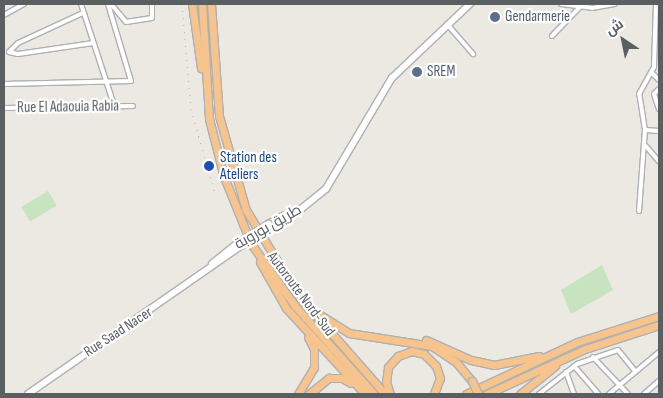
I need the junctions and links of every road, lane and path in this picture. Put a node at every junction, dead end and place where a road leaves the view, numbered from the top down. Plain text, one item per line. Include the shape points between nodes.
1 (24, 4) edge
2 (81, 4) edge
3 (109, 4) edge
4 (152, 4) edge
5 (192, 4) edge
6 (202, 4) edge
7 (211, 4) edge
8 (216, 4) edge
9 (470, 4) edge
10 (561, 4) edge
11 (615, 4) edge
12 (656, 4) edge
13 (580, 7) junction
14 (83, 12) junction
15 (4, 15) edge
16 (447, 24) junction
17 (654, 25) junction
18 (659, 25) edge
19 (552, 36) dead end
20 (93, 43) junction
21 (213, 50) junction
22 (6, 52) edge
23 (473, 54) dead end
24 (657, 67) edge
25 (652, 73) junction
26 (659, 80) edge
27 (107, 83) junction
28 (4, 84) edge
29 (659, 89) edge
30 (114, 106) junction
31 (133, 106) dead end
32 (4, 108) edge
33 (659, 109) edge
34 (208, 110) junction
35 (645, 130) junction
36 (657, 131) edge
37 (659, 135) edge
38 (644, 144) junction
39 (659, 161) edge
40 (639, 211) dead end
41 (252, 245) junction
42 (208, 269) joint
43 (298, 295) junction
44 (659, 316) edge
45 (298, 322) junction
46 (659, 327) edge
47 (393, 338) junction
48 (577, 342) junction
49 (586, 349) junction
50 (659, 352) edge
51 (594, 357) junction
52 (574, 366) junction
53 (635, 371) junction
54 (566, 372) junction
55 (497, 380) junction
56 (659, 381) edge
57 (620, 385) junction
58 (28, 394) edge
59 (298, 394) edge
60 (309, 394) edge
61 (364, 394) edge
62 (374, 394) edge
63 (385, 394) edge
64 (390, 394) edge
65 (434, 394) edge
66 (457, 394) edge
67 (466, 394) edge
68 (478, 394) edge
69 (487, 394) edge
70 (520, 394) edge
71 (539, 394) edge
72 (574, 394) edge
73 (598, 394) edge
74 (609, 394) edge
75 (628, 394) edge
76 (644, 394) edge

1 - 15 street
2 - 14 street
3 - 4 street via 126,22 151,19
3 - 27 street via 132,77 128,82
5 - 34 highway
6 - 34 highway, Autoroute Nord-Sud
7 - 21 highway, Autoroute Nord-Sud
8 - 21 highway
9 - 16 main road, طريق بوروبة
10 - 13 street
11 - 13 street
12 - 17 street
13 - 19 street
14 - 20 street
14 - 22 street
16 - 23 street
16 - 42 main road, طريق بوروبة, bridge via 392,78 331,182 307,204
17 - 18 street
17 - 24 street
20 - 22 street via 18,54
20 - 27 street
21 - 43 highway, Autoroute Nord-Sud via 219,116 238,188 262,240
24 - 25 street
25 - 26 street
25 - 35 street via 639,94
27 - 28 street
27 - 30 street
29 - 33 street via 654,94
30 - 31 street, Rue El Adaouia Rabia
30 - 32 street, Rue El Adaouia Rabia
34 - 41 highway, Autoroute Nord-Sud via 224,177
35 - 36 street
35 - 38 street
36 - 37 street
38 - 39 street
38 - 40 street
41 - 45 highway via 273,290
41 - 62 highway, Autoroute Nord-Sud via 304,317
42 - 58 main road, Rue Saad Nacer
43 - 47 highway via 342,330 366,337
43 - 63 highway, Autoroute Nord-Sud
44 - 48 highway
45 - 59 highway via 312,343 315,360 312,373
45 - 61 highway
46 - 49 highway via 647,328
47 - 48 highway via 425,339 471,360 494,365 527,360
47 - 68 highway, bridge via 438,349 456,362
48 - 55 highway
49 - 69 highway
49 - 70 highway via 555,366
50 - 53 street
51 - 52 street
51 - 53 street via 618,350
51 - 57 street
52 - 54 street
52 - 73 street
53 - 57 street
54 - 71 street
54 - 72 street
55 - 66 highway
55 - 67 highway
56 - 76 street
57 - 74 street
57 - 75 street
60 - 61 highway via 324,380 337,377
64 - 65 highway via 386,382 388,368 398,356 412,352 424,354 436,366 440,378

